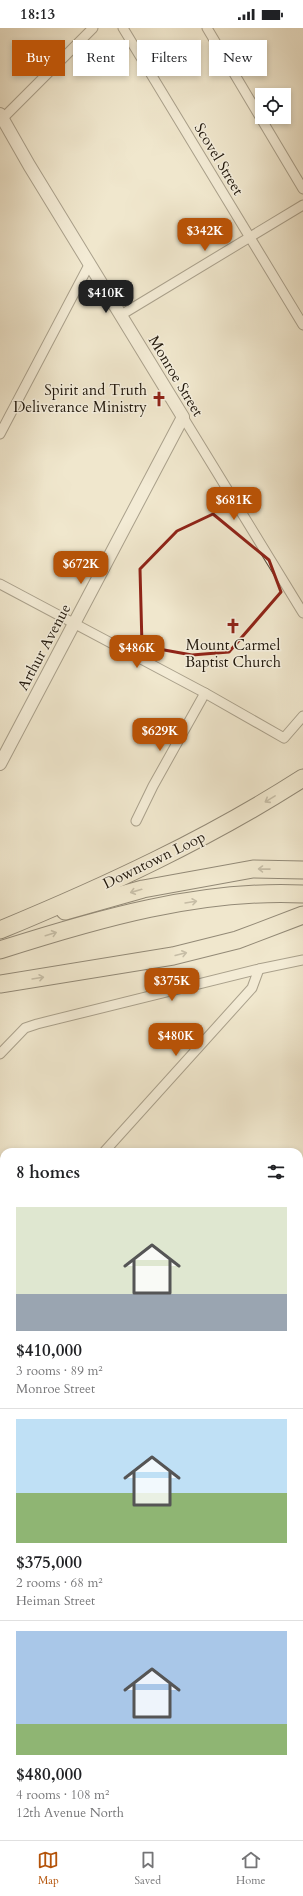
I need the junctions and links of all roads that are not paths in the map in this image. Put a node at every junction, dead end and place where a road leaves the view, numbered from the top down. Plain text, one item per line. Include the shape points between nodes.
1 (93, 28) edge
2 (123, 28) edge
3 (207, 28) edge
4 (1, 116) edge
5 (303, 190) edge
6 (303, 205) edge
7 (250, 239) junction
8 (90, 264) junction
9 (121, 315) junction
10 (303, 325) edge
11 (182, 417) junction
12 (0, 434) edge
13 (0, 584) edge
14 (303, 613) edge
15 (74, 624) junction
16 (205, 693) junction
17 (303, 716) edge
18 (0, 764) edge
19 (303, 778) edge
20 (136, 821) dead end
21 (303, 870) edge
22 (295, 893) edge
23 (303, 915) edge
24 (1, 930) edge
25 (0, 950) edge
26 (303, 960) edge
27 (259, 969) junction
28 (0, 984) edge
29 (0, 1054) edge
30 (108, 1148) edge

1 - 4 street
2 - 7 street, Scovel Street
3 - 5 street
4 - 8 street, Monroe Street
6 - 7 street
7 - 9 street
7 - 10 street, Scovel Street
8 - 9 street, Monroe Street
8 - 12 street
9 - 11 street, Monroe Street
11 - 14 street, Monroe Street
11 - 15 street, Arthur Avenue
13 - 15 street
15 - 16 street
15 - 18 street, Arthur Avenue
16 - 17 street via 284,738
16 - 20 street
19 -> 24 highway, Downtown Loop via 204,836 128,874
21 -> 24 highway via 253,869 143,889
25 -> 22 highway via 80,925 150,908 222,897
28 -> 23 highway via 173,956 237,940
26 - 27 street
27 - 29 street via 37,1024 25,1028
27 - 30 street via 252,988

